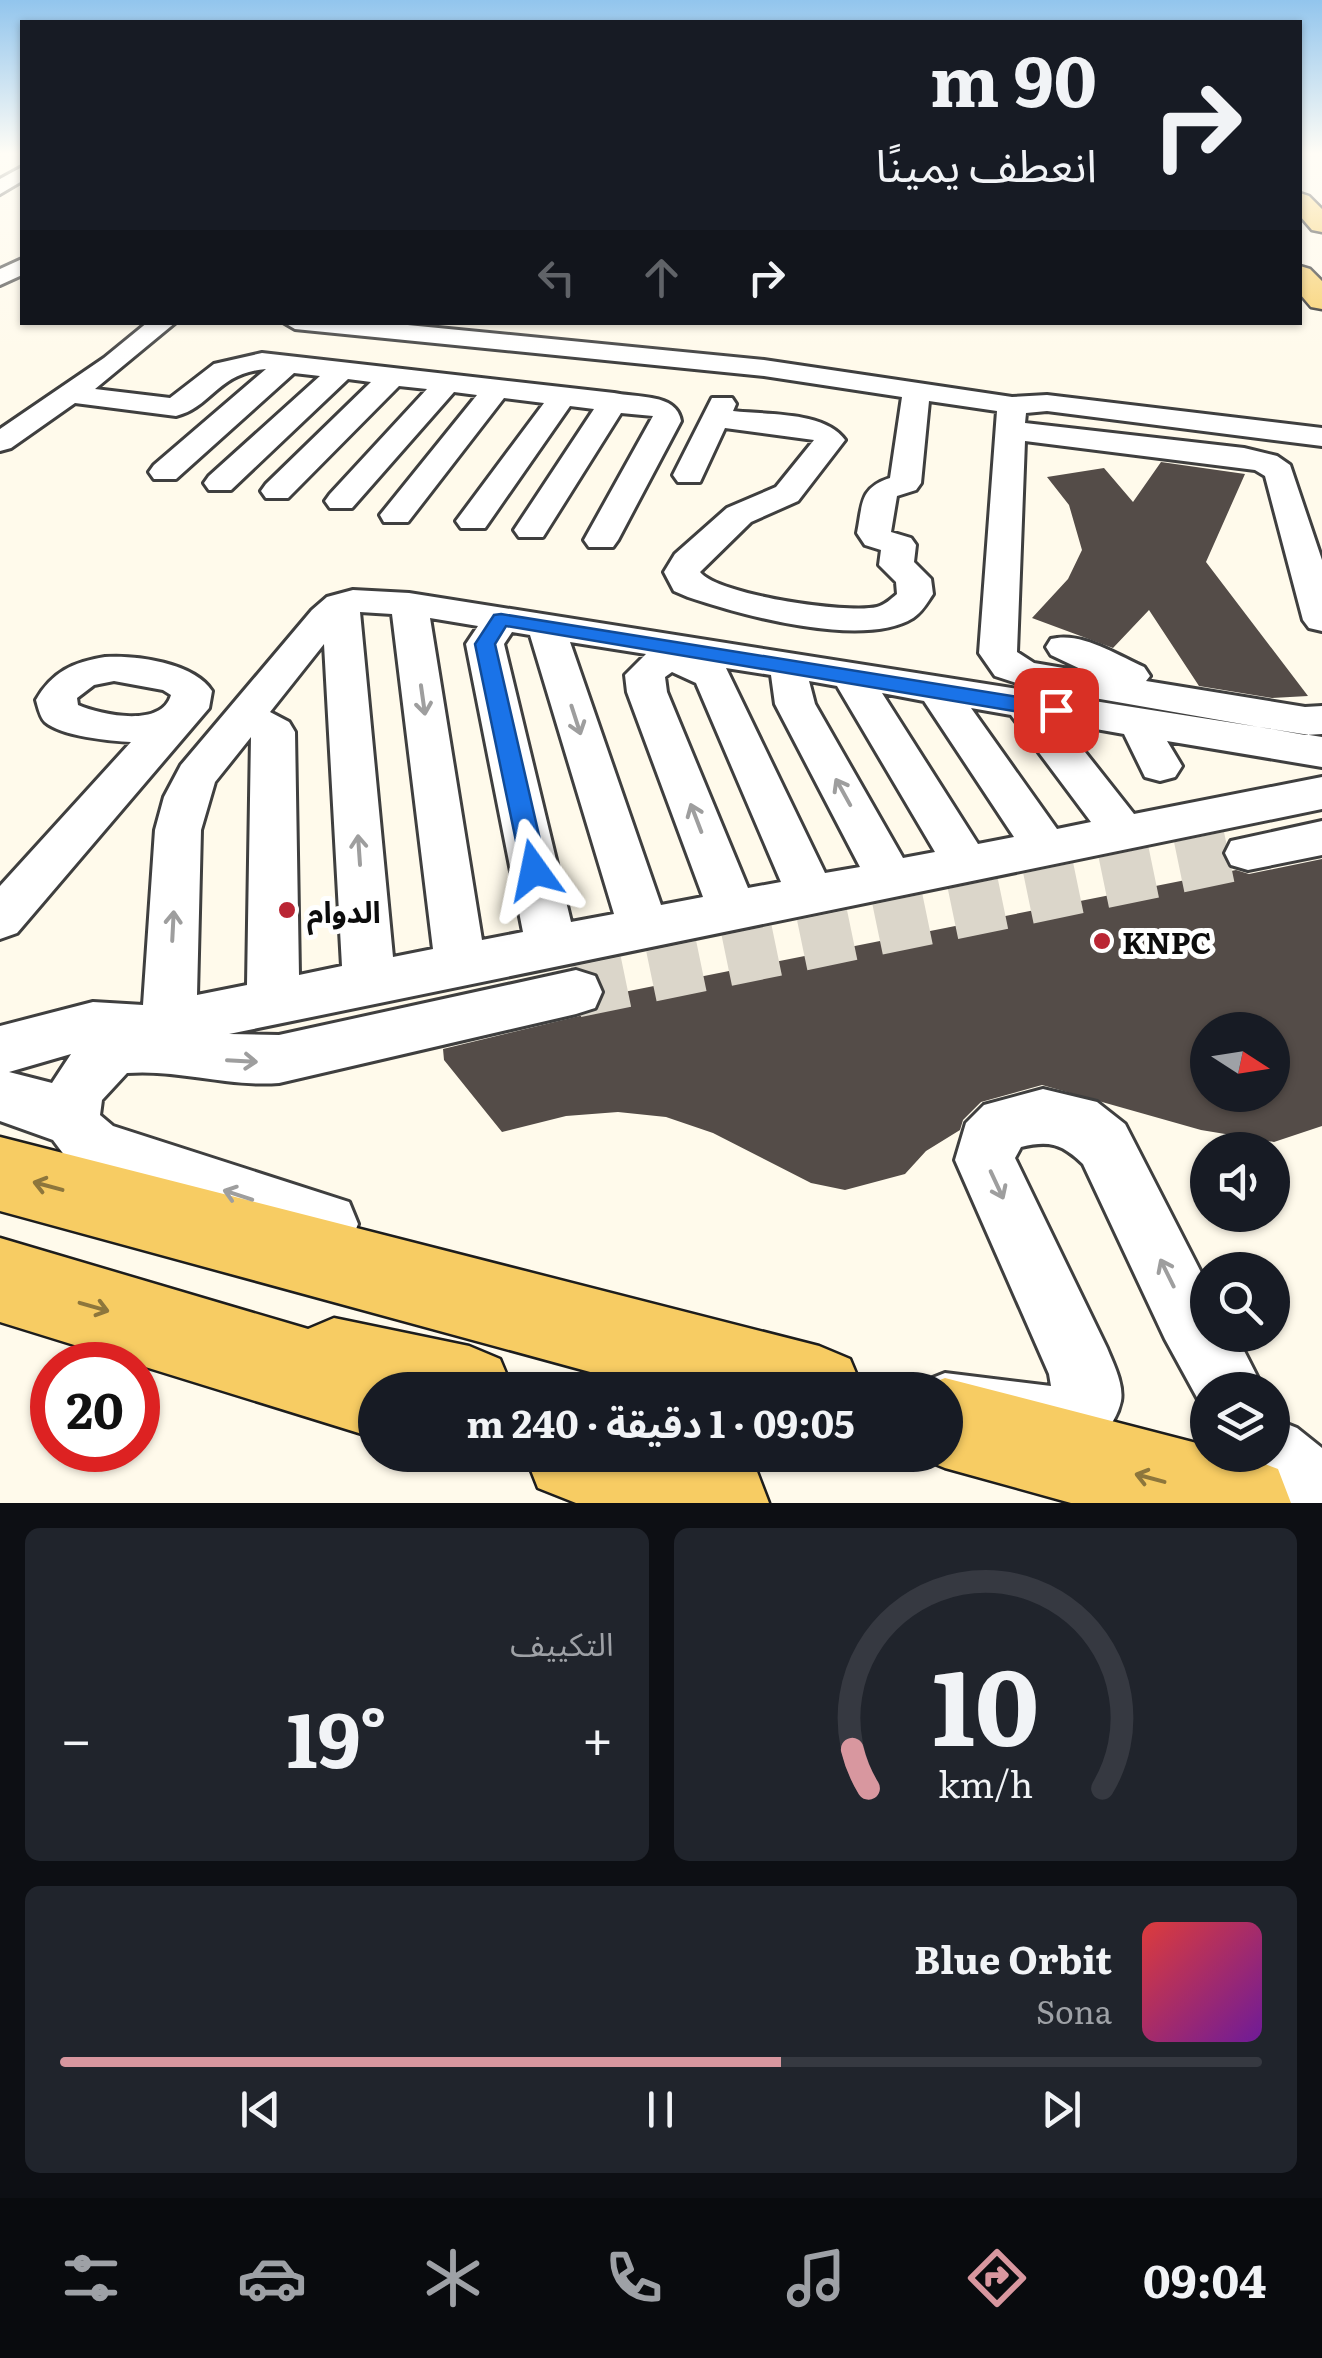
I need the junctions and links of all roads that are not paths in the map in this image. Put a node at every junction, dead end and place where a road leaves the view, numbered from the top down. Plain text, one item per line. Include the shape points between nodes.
1 (1302, 250) edge
2 (1322, 272) edge
3 (1302, 277) edge
4 (1322, 300) edge
5 (160, 325) edge
6 (326, 325) edge
7 (654, 357) junction
8 (289, 363) junction
9 (343, 370) junction
10 (394, 375) junction
11 (448, 382) junction
12 (498, 387) junction
13 (71, 394) junction
14 (916, 394) junction
15 (564, 395) junction
16 (622, 402) junction
17 (1011, 418) junction
18 (0, 442) edge
19 (1321, 442) edge
20 (1139, 445) junction
21 (1064, 456) dead end
22 (165, 472) dead end
23 (689, 475) dead end
24 (220, 482) dead end
25 (276, 491) dead end
26 (341, 501) dead end
27 (396, 515) dead end
28 (472, 521) dead end
29 (531, 530) dead end
30 (601, 540) dead end
31 (409, 604) junction
32 (340, 605) junction
33 (501, 620) junction
34 (1322, 620) edge
35 (546, 627) junction
36 (1065, 647) dead end
37 (791, 668) junction
38 (852, 678) junction
39 (939, 692) junction
40 (1026, 706) junction
41 (1163, 712) junction
42 (176, 720) junction
43 (1322, 720) edge
44 (240, 722) junction
45 (129, 730) junction
46 (1213, 735) junction
47 (1322, 752) edge
48 (1160, 766) dead end
49 (1322, 793) edge
50 (1256, 804) junction
51 (1122, 830) junction
52 (1322, 838) edge
53 (1044, 846) junction
54 (1248, 853) tunnel mouth
55 (965, 862) junction
56 (889, 878) junction
57 (810, 894) junction
58 (0, 897) edge
59 (732, 909) junction
60 (0, 919) edge
61 (643, 926) junction
62 (551, 945) junction
63 (460, 964) junction
64 (369, 982) junction
65 (576, 992) tunnel mouth
66 (273, 1002) junction
67 (141, 1034) junction
68 (0, 1050) edge
69 (0, 1095) edge
70 (72, 1121) junction
71 (0, 1174) edge
72 (0, 1280) edge
73 (213, 1341) junction
74 (644, 1356) edge
75 (394, 1372) edge
76 (726, 1372) edge
77 (1220, 1372) edge
78 (358, 1387) edge
79 (963, 1410) edge
80 (963, 1429) edge
81 (1290, 1469) edge
82 (624, 1472) edge
83 (1322, 1495) edge
84 (722, 1503) edge
85 (1244, 1503) edge

1 - 2 main road
3 - 4 main road
5 - 13 street
6 - 7 street
7 - 14 street via 789,371
7 - 16 street
8 - 9 street
8 - 13 street via 229,367 176,407
8 - 22 street
9 - 10 street
9 - 24 street
10 - 11 street
10 - 25 street
11 - 12 street
11 - 26 street
12 - 15 street
12 - 27 street
13 - 18 street
14 - 17 street
14 - 23 street via 905,483 880,494 874,533 899,545 896,566 916,586 904,608 875,618 838,618 714,595 687,583 682,572 739,515 782,498 830,440 826,434 719,411
15 - 16 street
15 - 28 street
16 - 29 street
16 - 30 street via 662,408 668,418
17 - 19 street via 1043,415
17 - 20 street
17 - 41 street via 1000,658 1026,674
20 - 21 street
20 - 34 street via 1244,457 1276,468
31 - 32 street via 366,599
31 - 33 street
31 -> 63 street
32 - 44 street
64 -> 32 street
33 - 35 street
33 - 62 street via 485,644
35 - 37 street
35 -> 61 street
36 - 41 street
37 - 38 street
56 -> 37 street via 795,704
38 - 39 street
38 - 55 street
39 - 40 street
39 - 53 street
40 - 41 street
40 - 51 street
41 - 43 street
41 - 46 street
41 - 48 street via 1144,737
42 - 45 street
42 - 45 street via 193,698 189,686 97,659 58,694 60,712
42 - 60 street
44 - 66 street via 274,732
67 -> 44 street via 181,814 191,784
45 - 58 street via 112,771
46 - 47 street
46 - 50 street via 1245,775
49 - 50 street
50 - 51 street
51 - 53 street
52 - 54 street
53 - 55 street
55 - 56 street
56 - 57 street
57 - 59 street
59 -> 57 street via 647,692 647,671 664,662 696,664 713,678
59 - 61 street
61 - 62 street
62 - 63 street
63 - 64 street
64 - 66 street
67 -> 65 street via 148,1047 241,1062 278,1059
66 - 67 street
67 - 68 street via 93,1025
67 - 70 street via 76,1092
69 - 70 street
74 -> 70 street via 420,1256 95,1148
74 -> 71 main road
72 -> 73 main road
73 - 75 main road
73 - 78 main road
74 - 76 main road
77 -> 79 street via 1104,1144 1077,1121 1043,1115 1004,1124 987,1142 986,1160 1083,1372 1086,1399 1065,1423
85 -> 80 main road
81 - 83 street
82 - 84 main road

